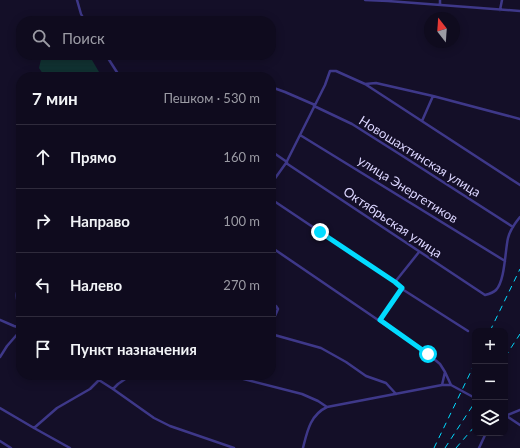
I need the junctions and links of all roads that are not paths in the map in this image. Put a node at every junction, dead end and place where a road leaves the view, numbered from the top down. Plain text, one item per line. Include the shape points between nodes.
1 (78, 0) edge
2 (365, 0) edge
3 (388, 0) edge
4 (440, 0) edge
5 (502, 0) edge
6 (440, 5) junction
7 (500, 10) junction
8 (520, 11) edge
9 (82, 16) edge
10 (109, 60) edge
11 (117, 72) edge
12 (365, 84) junction
13 (276, 89) edge
14 (433, 96) junction
15 (315, 106) junction
16 (520, 119) edge
17 (422, 121) junction
18 (300, 135) junction
19 (276, 155) edge
20 (286, 162) junction
21 (276, 177) edge
22 (520, 185) edge
23 (276, 202) edge
24 (520, 217) edge
25 (513, 227) junction
26 (276, 250) edge
27 (419, 252) junction
28 (504, 261) junction
29 (395, 282) junction
30 (402, 288) junction
31 (0, 320) edge
32 (380, 320) junction
33 (16, 327) edge
34 (468, 331) dead end
35 (16, 335) edge
36 (276, 335) edge
37 (0, 357) edge
38 (445, 372) junction
39 (99, 380) joint
40 (124, 380) edge
41 (247, 380) edge
42 (442, 385) junction
43 (451, 385) junction
44 (113, 389) junction
45 (396, 394) junction
46 (472, 396) edge
47 (326, 407) junction
48 (0, 408) edge
49 (520, 410) edge
50 (508, 415) edge
51 (508, 418) edge
52 (520, 425) edge
53 (34, 428) junction
54 (485, 436) edge
55 (1, 441) edge
56 (11, 448) edge
57 (70, 448) edge
58 (234, 448) edge
59 (303, 448) edge
60 (479, 448) edge

1 - 9 street
2 - 3 street
3 - 6 street
4 - 6 street
5 - 7 street
6 - 7 street
7 - 8 street
10 - 11 street
12 - 14 street via 376,83
12 - 15 street via 336,71 330,71
12 - 17 street
13 - 15 street, Новошахтинская улица
14 - 16 street
14 - 17 street
15 - 18 street
15 - 25 street, Новошахтинская улица via 352,124
17 - 22 street
18 - 20 street
18 - 28 street, улица Энергетиков
19 - 20 street, Октябрьская улица
20 - 21 street
20 - 27 street, Октябрьская улица
23 - 29 street
24 - 25 street
25 - 28 street via 508,236
26 - 32 street
27 - 28 street, Октябрьская улица via 485,295 496,290 500,284
27 - 29 street
29 - 30 street
30 - 32 street
30 - 34 street
31 - 33 street
32 - 38 street via 428,354
35 - 37 street
36 - 45 street via 321,348 366,376 386,383
38 - 42 street
38 - 43 street
39 - 44 street
39 - 53 street via 90,389 57,408
40 - 44 street
41 - 47 street via 302,394
42 - 43 street
42 - 45 street
43 - 46 street
44 - 58 street via 154,418 170,426
45 - 47 street
47 - 59 street via 313,419
48 - 53 street
49 - 50 street
51 - 52 street
53 - 57 street
54 - 60 street
55 - 56 street

